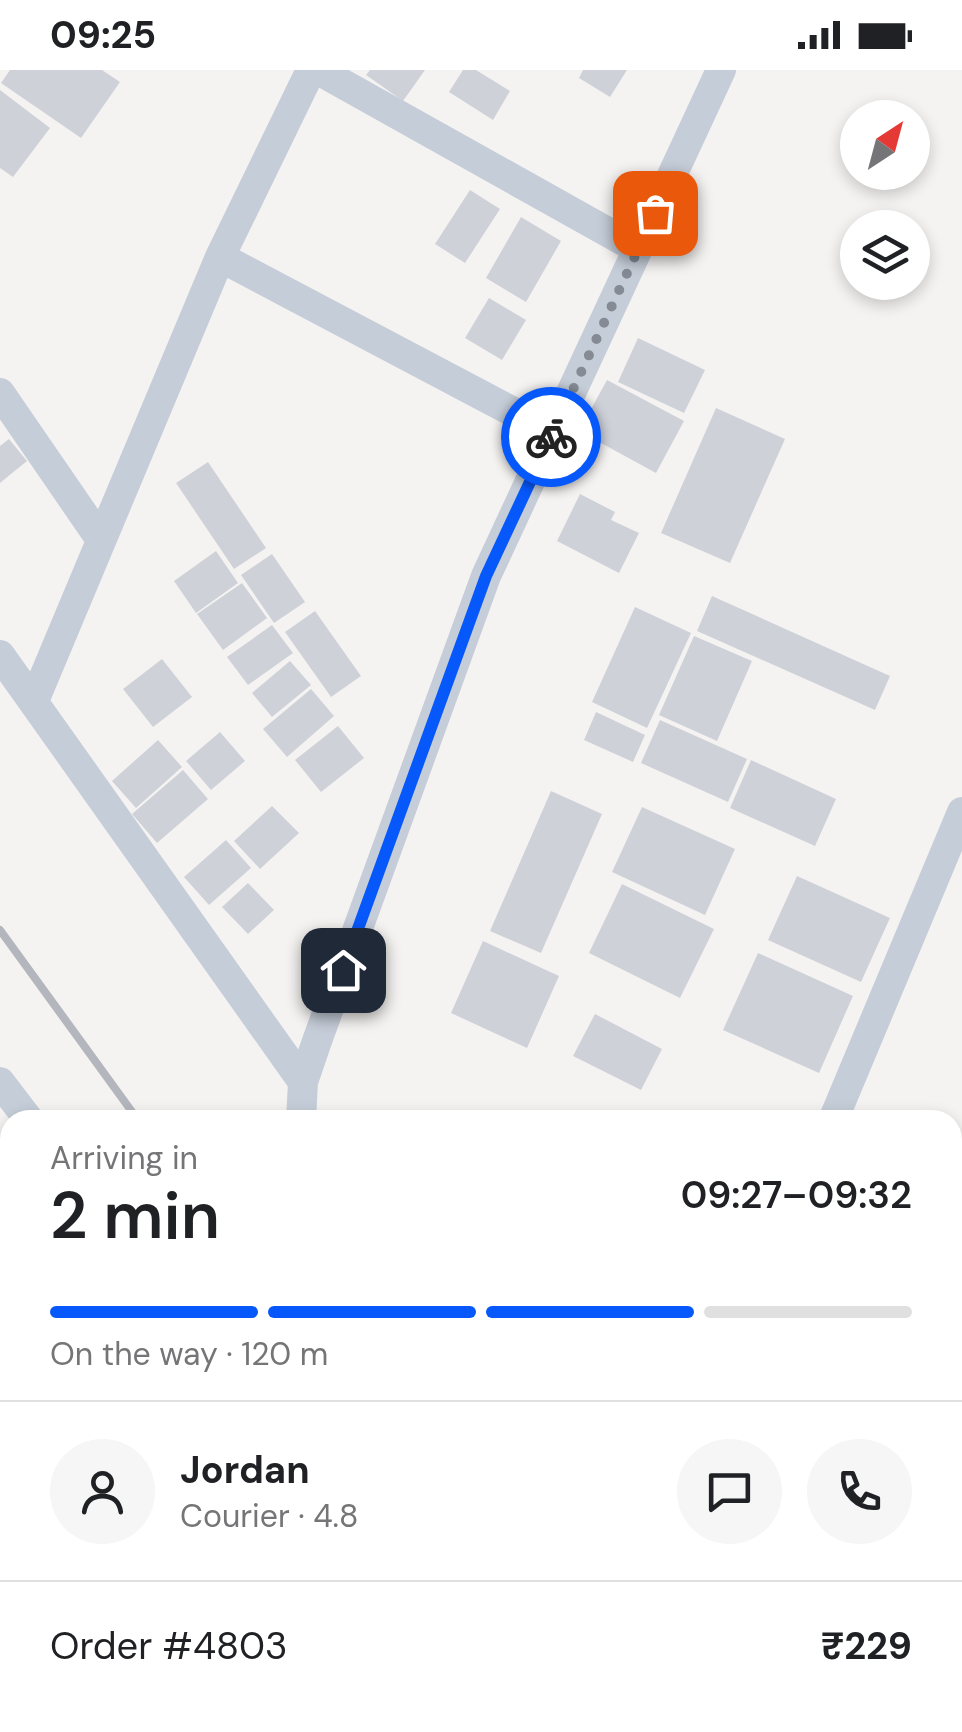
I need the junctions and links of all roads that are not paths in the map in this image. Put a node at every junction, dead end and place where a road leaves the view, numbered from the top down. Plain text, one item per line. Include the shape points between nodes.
1 (315, 70) edge
2 (721, 70) edge
3 (638, 249) junction
4 (220, 257) junction
5 (0, 393) edge
6 (553, 433) junction
7 (101, 540) junction
8 (0, 655) edge
9 (34, 701) junction
10 (962, 812) edge
11 (0, 1082) edge
12 (304, 1082) junction
13 (21, 1110) edge
14 (302, 1110) edge
15 (837, 1110) edge

1 - 3 street
1 - 4 street
2 - 3 street
3 - 6 street
4 - 6 street
4 - 7 street
5 - 7 street
6 - 12 street via 486,576
7 - 9 street
8 - 9 street
9 - 12 street
10 - 15 street
11 - 13 street
12 - 14 street

